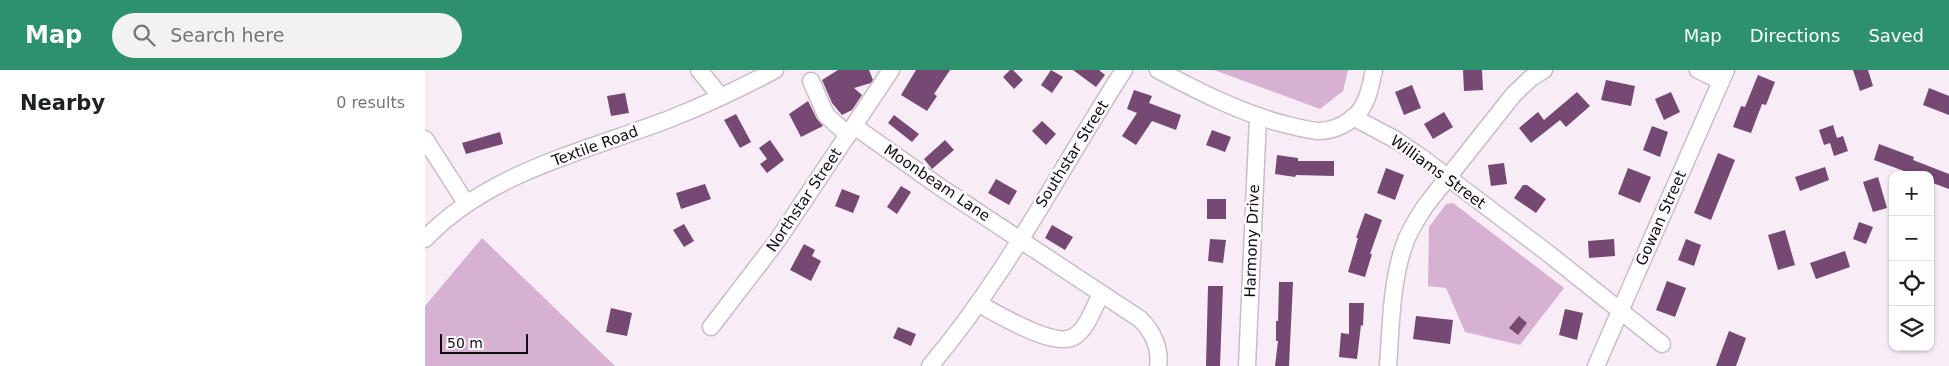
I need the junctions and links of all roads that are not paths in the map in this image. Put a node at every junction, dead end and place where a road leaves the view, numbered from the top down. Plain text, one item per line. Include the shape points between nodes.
1 (699, 70) edge
2 (775, 70) edge
3 (891, 70) edge
4 (1124, 70) edge
5 (1157, 70) edge
6 (1374, 70) edge
7 (1544, 70) edge
8 (1698, 70) edge
9 (1723, 75) edge
10 (811, 81) dead end
11 (721, 97) junction
12 (1258, 116) junction
13 (1353, 118) junction
14 (851, 131) junction
15 (425, 139) edge
16 (1448, 178) junction
17 (466, 203) junction
18 (425, 239) edge
19 (1020, 240) junction
20 (1101, 294) junction
21 (979, 304) junction
22 (1621, 309) junction
23 (711, 327) dead end
24 (1662, 344) dead end
25 (930, 366) edge
26 (1158, 366) edge
27 (1247, 366) edge
28 (1388, 366) edge
29 (1596, 366) edge

1 - 11 street
2 - 11 street, Textile Road
3 - 14 street, Northstar Street
4 - 19 street, Southstar Street
5 - 12 street via 1208,96
6 - 13 street via 1365,102
7 - 16 street via 1514,94
8 - 9 street
9 - 22 street, Gowan Street
10 - 14 street, Moonbeam Lane via 826,115
11 - 17 street, Textile Road via 552,161
12 - 13 street via 1294,127 1318,130 1342,125
12 - 27 street, Harmony Drive
13 - 16 street, Williams Street via 1395,140
14 - 19 street, Moonbeam Lane
14 - 23 street, Northstar Street via 777,241
15 - 17 street
16 - 22 street, Williams Street
16 - 28 street via 1418,217 1405,241 1396,282
17 - 18 street, Textile Road
19 - 20 street
19 - 21 street, Southstar Street
20 - 21 street via 1084,327 1068,340 1035,332
20 - 26 street via 1144,323 1155,340
21 - 25 street, Southstar Street
22 - 24 street, Williams Street
22 - 29 street, Gowan Street

